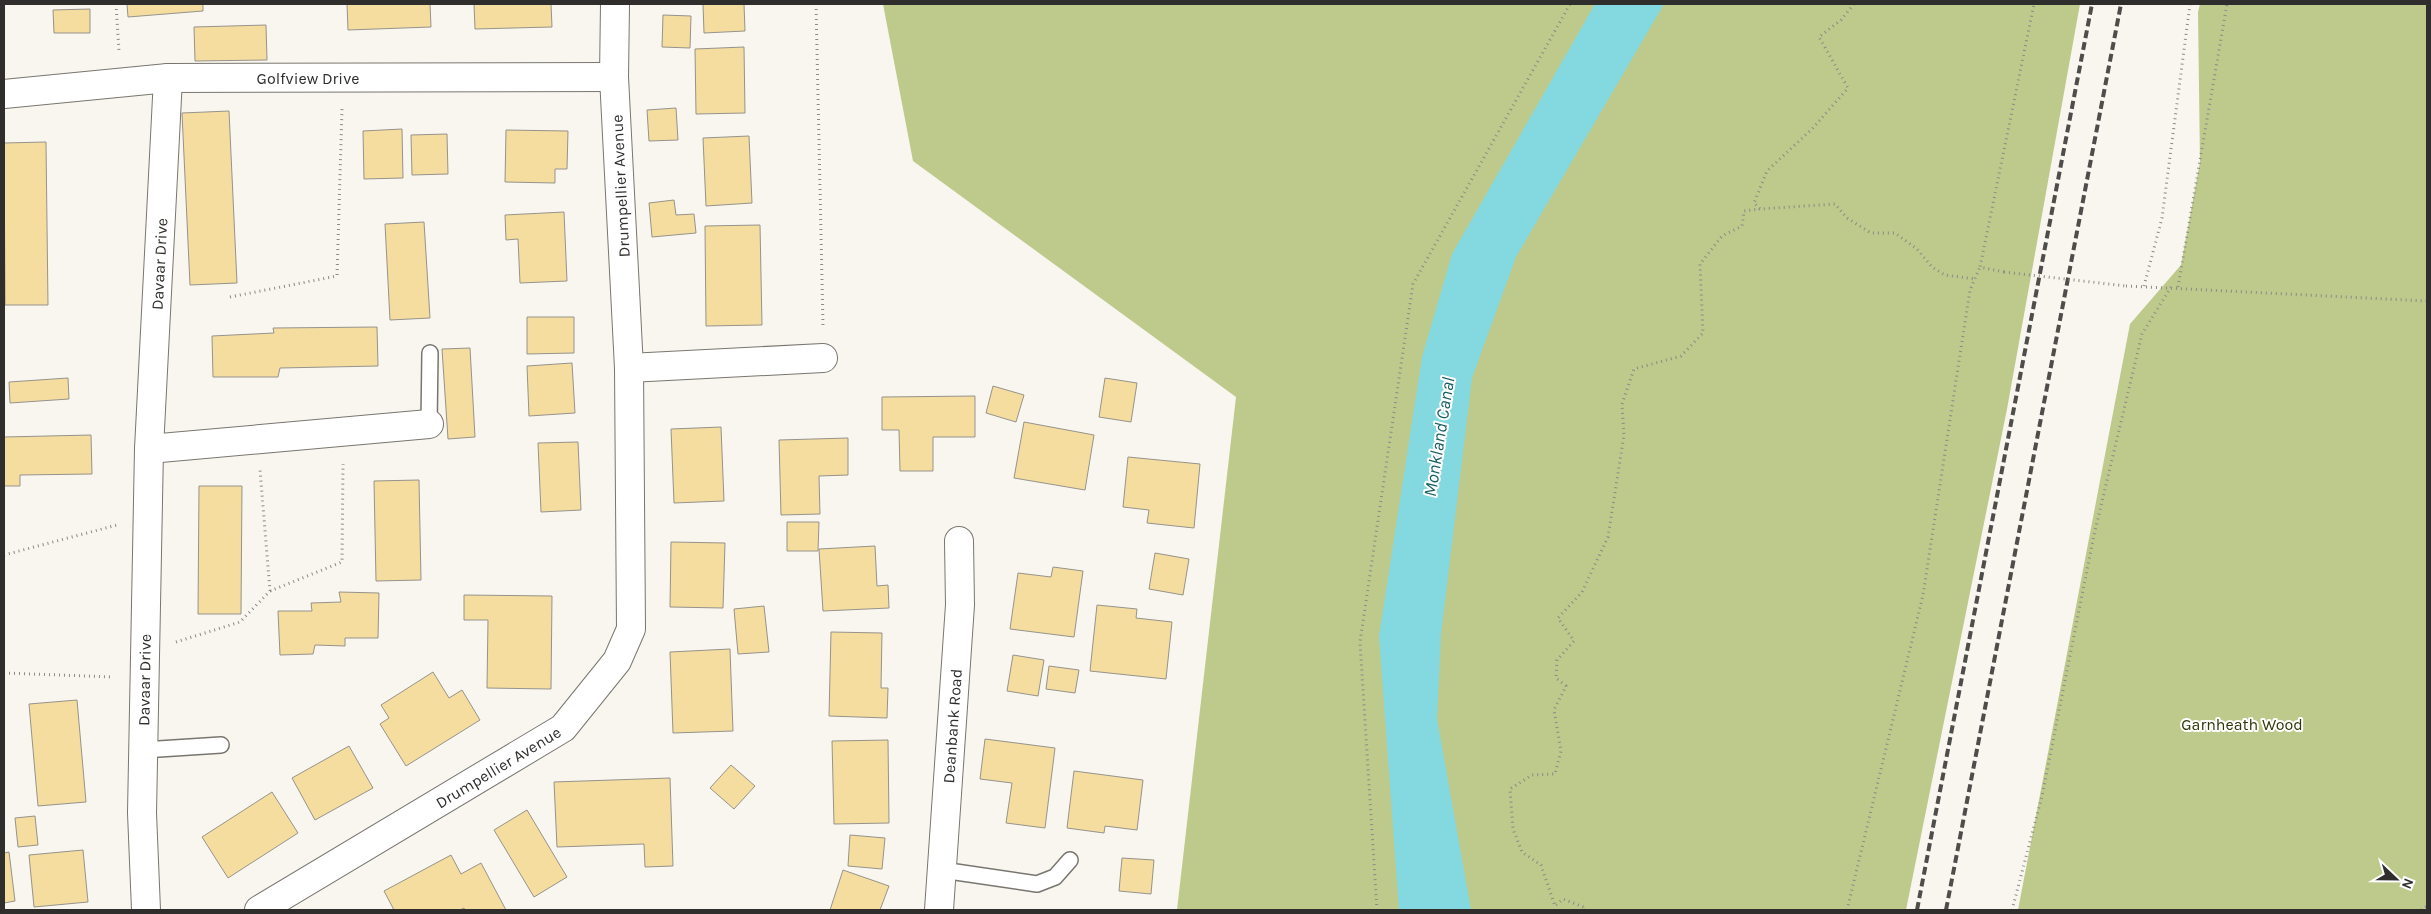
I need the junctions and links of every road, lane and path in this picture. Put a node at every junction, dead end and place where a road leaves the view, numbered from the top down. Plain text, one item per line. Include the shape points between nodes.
1 (116, 4) edge
2 (616, 4) edge
3 (816, 4) edge
4 (1570, 4) edge
5 (1854, 4) edge
6 (2034, 4) edge
7 (2190, 4) edge
8 (2227, 4) edge
9 (614, 77) junction
10 (168, 78) junction
11 (343, 78) junction
12 (120, 84) junction
13 (4, 94) edge
14 (1760, 209) junction
15 (1980, 267) junction
16 (1975, 279) junction
17 (2144, 286) junction
18 (2171, 287) junction
19 (2178, 287) junction
20 (230, 297) dead end
21 (2427, 301) edge
22 (430, 354) dead end
23 (823, 358) joint
24 (629, 368) junction
25 (429, 424) joint
26 (344, 431) junction
27 (258, 440) junction
28 (149, 449) junction
29 (148, 517) junction
30 (959, 541) dead end
31 (4, 555) edge
32 (270, 591) junction
33 (145, 651) junction
34 (4, 673) edge
35 (144, 678) junction
36 (221, 745) dead end
37 (143, 750) junction
38 (1070, 860) dead end
39 (942, 870) junction
40 (2427, 906) edge
41 (146, 910) edge
42 (259, 910) edge
43 (939, 910) edge
44 (1377, 910) edge
45 (1585, 910) edge
46 (1846, 910) edge
47 (2012, 910) edge
48 (2421, 910) edge

1 - 12 path
2 - 9 street, Drumpellier Avenue
3 - 23 path
4 - 44 path via 1413,284 1360,642
5 - 14 path via 1841,20 1819,37 1848,88 1813,128 1767,170 1754,203
6 - 15 path
7 - 17 path via 2162,218
8 - 19 path
9 - 11 street, Golfview Drive
9 - 24 street, Drumpellier Avenue
10 - 11 street, Golfview Drive
10 - 12 street, Golfview Drive
10 - 28 street, Davaar Drive
11 - 20 path via 337,276
12 - 13 street, Golfview Drive
14 - 16 path via 1835,204 1847,218 1871,233 1895,233 1945,275
14 - 45 path via 1744,211 1742,226 1722,236 1700,264 1703,333 1681,356 1634,369 1622,404 1624,436 1608,537 1582,592 1558,618 1574,641 1557,660 1556,678 1566,686 1554,710 1561,751 1555,774 1532,775 1510,789 1513,829 1522,852 1541,865 1555,906 1563,899
15 - 16 path
15 - 17 path, bridge
16 - 46 path via 1970,290 1923,596
17 - 18 path
18 - 19 path
18 - 47 path via 2142,334 2094,535 2042,796
19 - 21 path
22 - 25 lane
23 - 24 street
24 - 42 street, Drumpellier Avenue via 631,628 617,661 564,728
25 - 26 street
26 - 27 street
26 - 32 path via 342,562
27 - 28 street
27 - 32 path
28 - 29 street, Davaar Drive
29 - 31 path
29 - 33 street, Davaar Drive
30 - 39 street, Deanbank Road via 960,605
32 - 33 path via 240,622
33 - 35 street, Davaar Drive
34 - 35 path
35 - 37 street, Davaar Drive
36 - 37 lane
37 - 41 street, Davaar Drive
38 - 39 lane via 1055,877 1037,884
39 - 43 street, Deanbank Road
40 - 48 path

